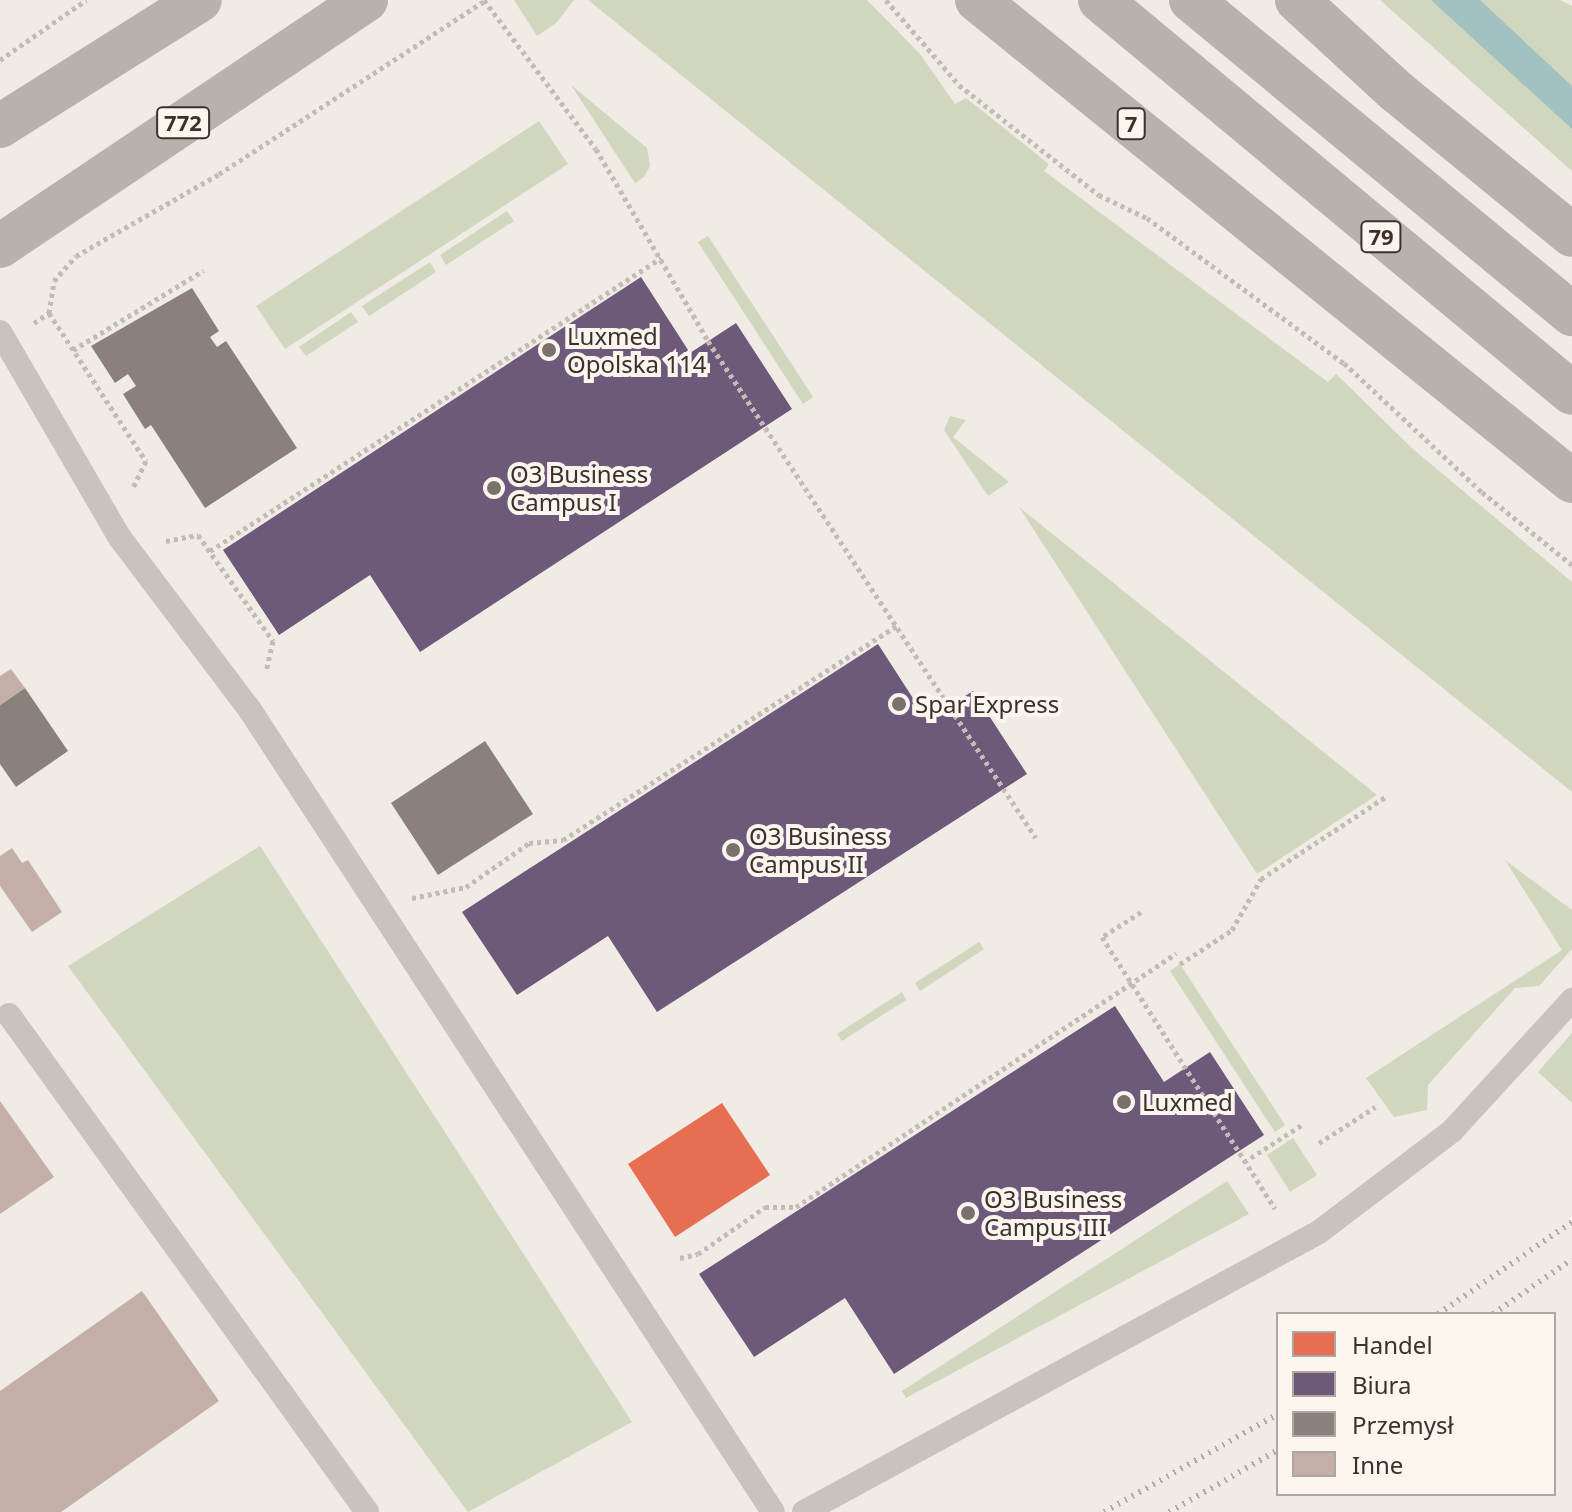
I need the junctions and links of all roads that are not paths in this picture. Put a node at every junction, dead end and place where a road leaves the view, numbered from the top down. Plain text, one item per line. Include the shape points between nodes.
1 (200, 0) edge
2 (366, 0) edge
3 (977, 0) edge
4 (1100, 0) edge
5 (1191, 0) edge
6 (1297, 0) edge
7 (0, 126) edge
8 (1572, 235) edge
9 (0, 246) edge
10 (1572, 314) edge
11 (0, 332) edge
12 (1572, 393) edge
13 (1572, 481) edge
14 (1572, 1000) edge
15 (9, 1015) dead end
16 (367, 1512) edge
17 (773, 1512) edge
18 (804, 1512) edge

1 - 7 main road
2 - 9 main road, 772
3 - 13 main road, 7
4 - 12 main road, 79
5 - 10 main road, 79
6 - 8 main road via 1396,91
11 - 17 lane via 120,538 250,710
14 - 18 lane via 1452,1131 1394,1181 1319,1232
15 - 16 lane

